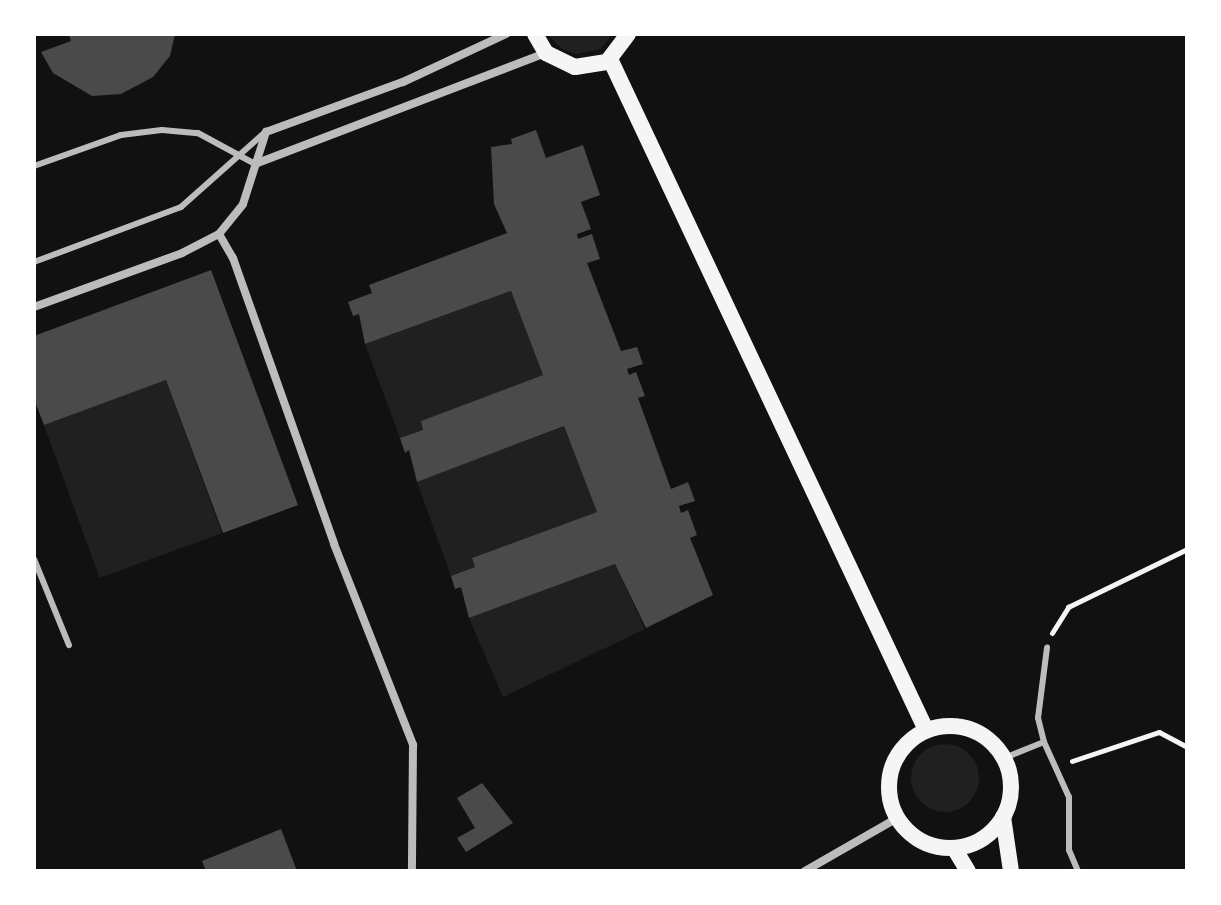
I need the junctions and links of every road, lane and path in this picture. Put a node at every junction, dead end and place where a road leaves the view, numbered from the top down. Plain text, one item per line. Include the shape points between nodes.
1 (506, 34) edge
2 (535, 34) edge
3 (628, 34) edge
4 (546, 53) junction
5 (610, 59) junction
6 (266, 132) junction
7 (240, 155) junction
8 (255, 164) junction
9 (34, 166) edge
10 (219, 234) junction
11 (34, 262) edge
12 (34, 307) edge
13 (1187, 549) edge
14 (34, 559) edge
15 (69, 645) dead end
16 (1047, 648) joint
17 (926, 730) junction
18 (1044, 742) junction
19 (1187, 747) edge
20 (1092, 754) dead end
21 (1004, 758) junction
22 (1003, 817) junction
23 (897, 818) junction
24 (954, 848) junction
25 (412, 871) edge
26 (805, 871) edge
27 (968, 871) edge
28 (1011, 871) edge
29 (1078, 871) edge

1 - 6 street via 403,82
2 - 4 main road
3 - 5 main road
4 - 5 main road via 575,67
4 - 8 street
5 - 17 main road
6 - 7 lane
6 - 8 street
7 - 8 lane
7 - 9 lane via 198,133 162,130 121,135
7 - 11 lane via 181,207
8 - 10 street via 243,204
10 - 12 street via 182,253
10 - 25 street via 233,258 334,544 413,745
13 - 16 path via 1068,607
14 - 15 lane
16 - 18 lane via 1038,718
17 - 21 main road via 957,726 976,731
17 - 23 main road via 903,747 892,765 888,785
18 - 21 lane
18 - 29 lane via 1069,797 1069,850
19 - 20 path via 1159,732
21 - 22 main road via 1011,779
22 - 24 main road via 973,843
22 - 28 main road
23 - 24 main road via 915,837
23 - 26 street
24 - 27 main road

